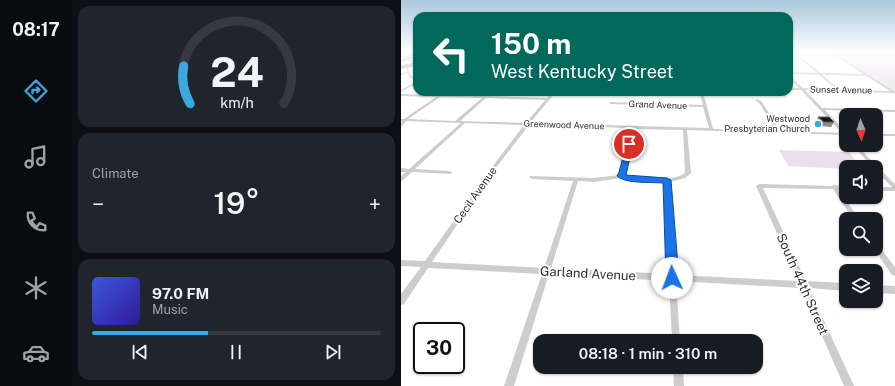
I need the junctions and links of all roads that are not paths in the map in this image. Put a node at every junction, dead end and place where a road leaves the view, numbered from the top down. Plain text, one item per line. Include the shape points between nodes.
1 (815, 70) edge
2 (859, 70) edge
3 (409, 72) joint
4 (401, 74) edge
5 (820, 74) junction
6 (793, 75) edge
7 (867, 75) junction
8 (413, 78) edge
9 (793, 80) edge
10 (413, 84) edge
11 (401, 87) edge
12 (408, 87) junction
13 (793, 89) edge
14 (802, 90) junction
15 (840, 90) junction
16 (401, 91) edge
17 (894, 92) edge
18 (401, 95) edge
19 (413, 95) edge
20 (439, 96) joint
21 (551, 96) edge
22 (702, 96) edge
23 (485, 97) junction
24 (548, 99) junction
25 (757, 100) dead end
26 (611, 103) dead end
27 (705, 106) junction
28 (821, 109) junction
29 (895, 111) edge
30 (403, 121) edge
31 (456, 122) junction
32 (464, 122) junction
33 (526, 124) junction
34 (401, 125) edge
35 (632, 127) junction
36 (839, 127) edge
37 (685, 129) junction
38 (711, 130) junction
39 (779, 132) junction
40 (839, 134) edge
41 (883, 135) edge
42 (895, 135) edge
43 (862, 152) edge
44 (869, 160) edge
45 (401, 170) edge
46 (410, 171) junction
47 (449, 173) dead end
48 (883, 175) edge
49 (621, 176) junction
50 (532, 177) dead end
51 (401, 179) edge
52 (576, 179) junction
53 (667, 180) junction
54 (834, 187) junction
55 (839, 187) edge
56 (883, 188) edge
57 (895, 188) edge
58 (851, 212) edge
59 (882, 256) edge
60 (401, 263) edge
61 (427, 264) junction
62 (546, 271) junction
63 (895, 274) edge
64 (672, 278) junction
65 (804, 285) junction
66 (839, 287) edge
67 (883, 289) edge
68 (895, 290) edge
69 (401, 301) edge
70 (676, 334) edge
71 (678, 374) edge
72 (509, 386) edge
73 (679, 386) edge
74 (849, 386) edge

1 - 5 street
2 - 7 street
3 - 4 street
3 - 8 street
5 - 6 street
5 - 7 street
5 - 15 street
7 - 17 street
9 - 14 street
10 - 12 street
11 - 12 street
12 - 16 street
13 - 14 street, Sunset Avenue
14 - 15 street, Sunset Avenue
14 - 28 street
15 - 17 street, Sunset Avenue
18 - 19 street
20 - 23 street
20 - 30 street
21 - 24 street, Cecil Avenue
22 - 27 street
23 - 24 street
23 - 31 street
24 - 33 street, Cecil Avenue
25 - 39 street
26 - 27 street, Grand Avenue
27 - 38 street
28 - 29 street
28 - 36 street
30 - 31 street, Greenwood Avenue
30 - 34 street
31 - 32 street, Greenwood Avenue
32 - 33 street, Greenwood Avenue
32 - 46 street
33 - 35 street, Greenwood Avenue
33 - 61 street, Cecil Avenue
35 - 37 street, Greenwood Avenue
35 - 49 street
37 - 38 street, Greenwood Avenue
37 - 53 street via 688,170 685,177
38 - 39 street, Greenwood Avenue
39 - 40 street, Greenwood Avenue
41 - 42 street
43 - 44 street
45 - 46 street
46 - 47 street
46 - 51 street
48 - 57 street
49 - 52 street via 597,180
49 - 53 street
50 - 52 street
52 - 62 street
53 - 64 street
54 - 55 street
54 - 58 street
54 - 65 street, South 44th Street via 759,187
56 - 57 street
59 - 63 street
60 - 61 street, Garland Avenue
61 - 62 street, Garland Avenue
61 - 69 street, Cecil Avenue
62 - 64 street, Garland Avenue
62 - 72 street
64 - 65 street, Garland Avenue
64 - 70 street
65 - 66 street, Garland Avenue
65 - 74 street, South 44th Street
67 - 68 street
71 - 73 street

